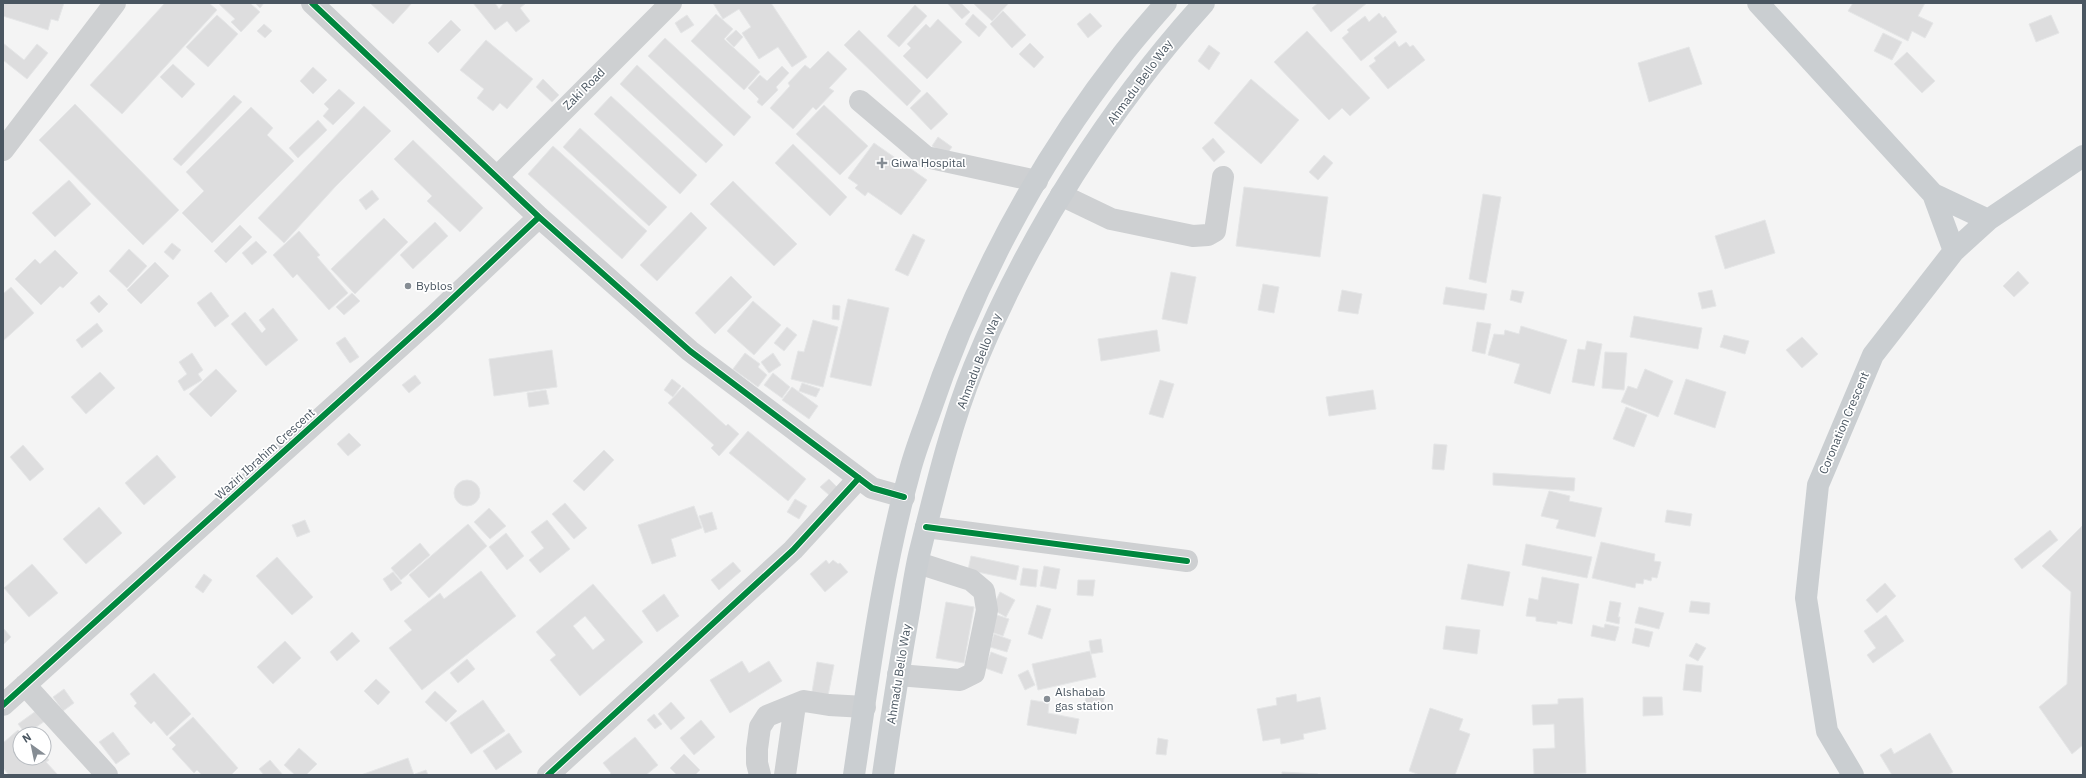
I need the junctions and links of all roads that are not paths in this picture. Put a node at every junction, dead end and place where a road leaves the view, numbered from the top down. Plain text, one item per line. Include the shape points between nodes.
1 (115, 3) edge
2 (312, 3) edge
3 (671, 3) edge
4 (1166, 3) edge
5 (1204, 3) edge
6 (1758, 3) edge
7 (860, 101) dead end
8 (3, 150) edge
9 (2083, 156) edge
10 (498, 176) junction
11 (1223, 177) dead end
12 (1036, 181) junction
13 (1933, 194) junction
14 (1061, 195) junction
15 (539, 216) junction
16 (1988, 220) junction
17 (1954, 251) junction
18 (859, 478) junction
19 (904, 497) junction
20 (926, 527) junction
21 (1187, 561) dead end
22 (918, 563) junction
23 (898, 675) junction
24 (25, 685) junction
25 (3, 704) edge
26 (795, 705) junction
27 (865, 707) junction
28 (107, 775) edge
29 (548, 775) edge
30 (760, 775) edge
31 (785, 775) edge
32 (854, 775) edge
33 (883, 775) edge
34 (1853, 775) edge

1 - 8 street
2 - 10 street
3 - 10 street, Zaki Road
4 - 12 main road via 1122,54 1069,128
5 - 14 main road, Ahmadu Bello Way via 1164,47
6 - 13 main road
7 - 12 street via 926,157
9 - 16 main road, Coronation Crescent
10 - 15 street
11 - 14 street via 1215,231 1208,235 1193,236 1111,219
12 - 19 main road via 975,293 944,367 909,473
13 - 16 main road
13 - 17 main road
14 - 20 main road, Ahmadu Bello Way via 1007,291 974,369 945,456
15 - 18 street via 690,350
15 - 24 street, Waziri Ibrahim Crescent via 435,315
16 - 17 main road, Coronation Crescent
17 - 34 main road, Coronation Crescent via 1873,355 1818,484 1806,598 1827,731
18 - 19 street via 872,488
18 - 29 street via 793,550
19 - 27 main road via 888,563
20 - 21 street
20 - 22 main road, Ahmadu Bello Way
22 - 23 main road, Ahmadu Bello Way
22 - 23 street via 971,580 984,592 987,610 974,673 960,680
23 - 33 main road, Ahmadu Bello Way
24 - 25 street, Waziri Ibrahim Crescent
24 - 28 street
26 - 27 street via 804,701
26 - 30 street via 767,716 760,728 757,763
26 - 31 street
27 - 32 main road

